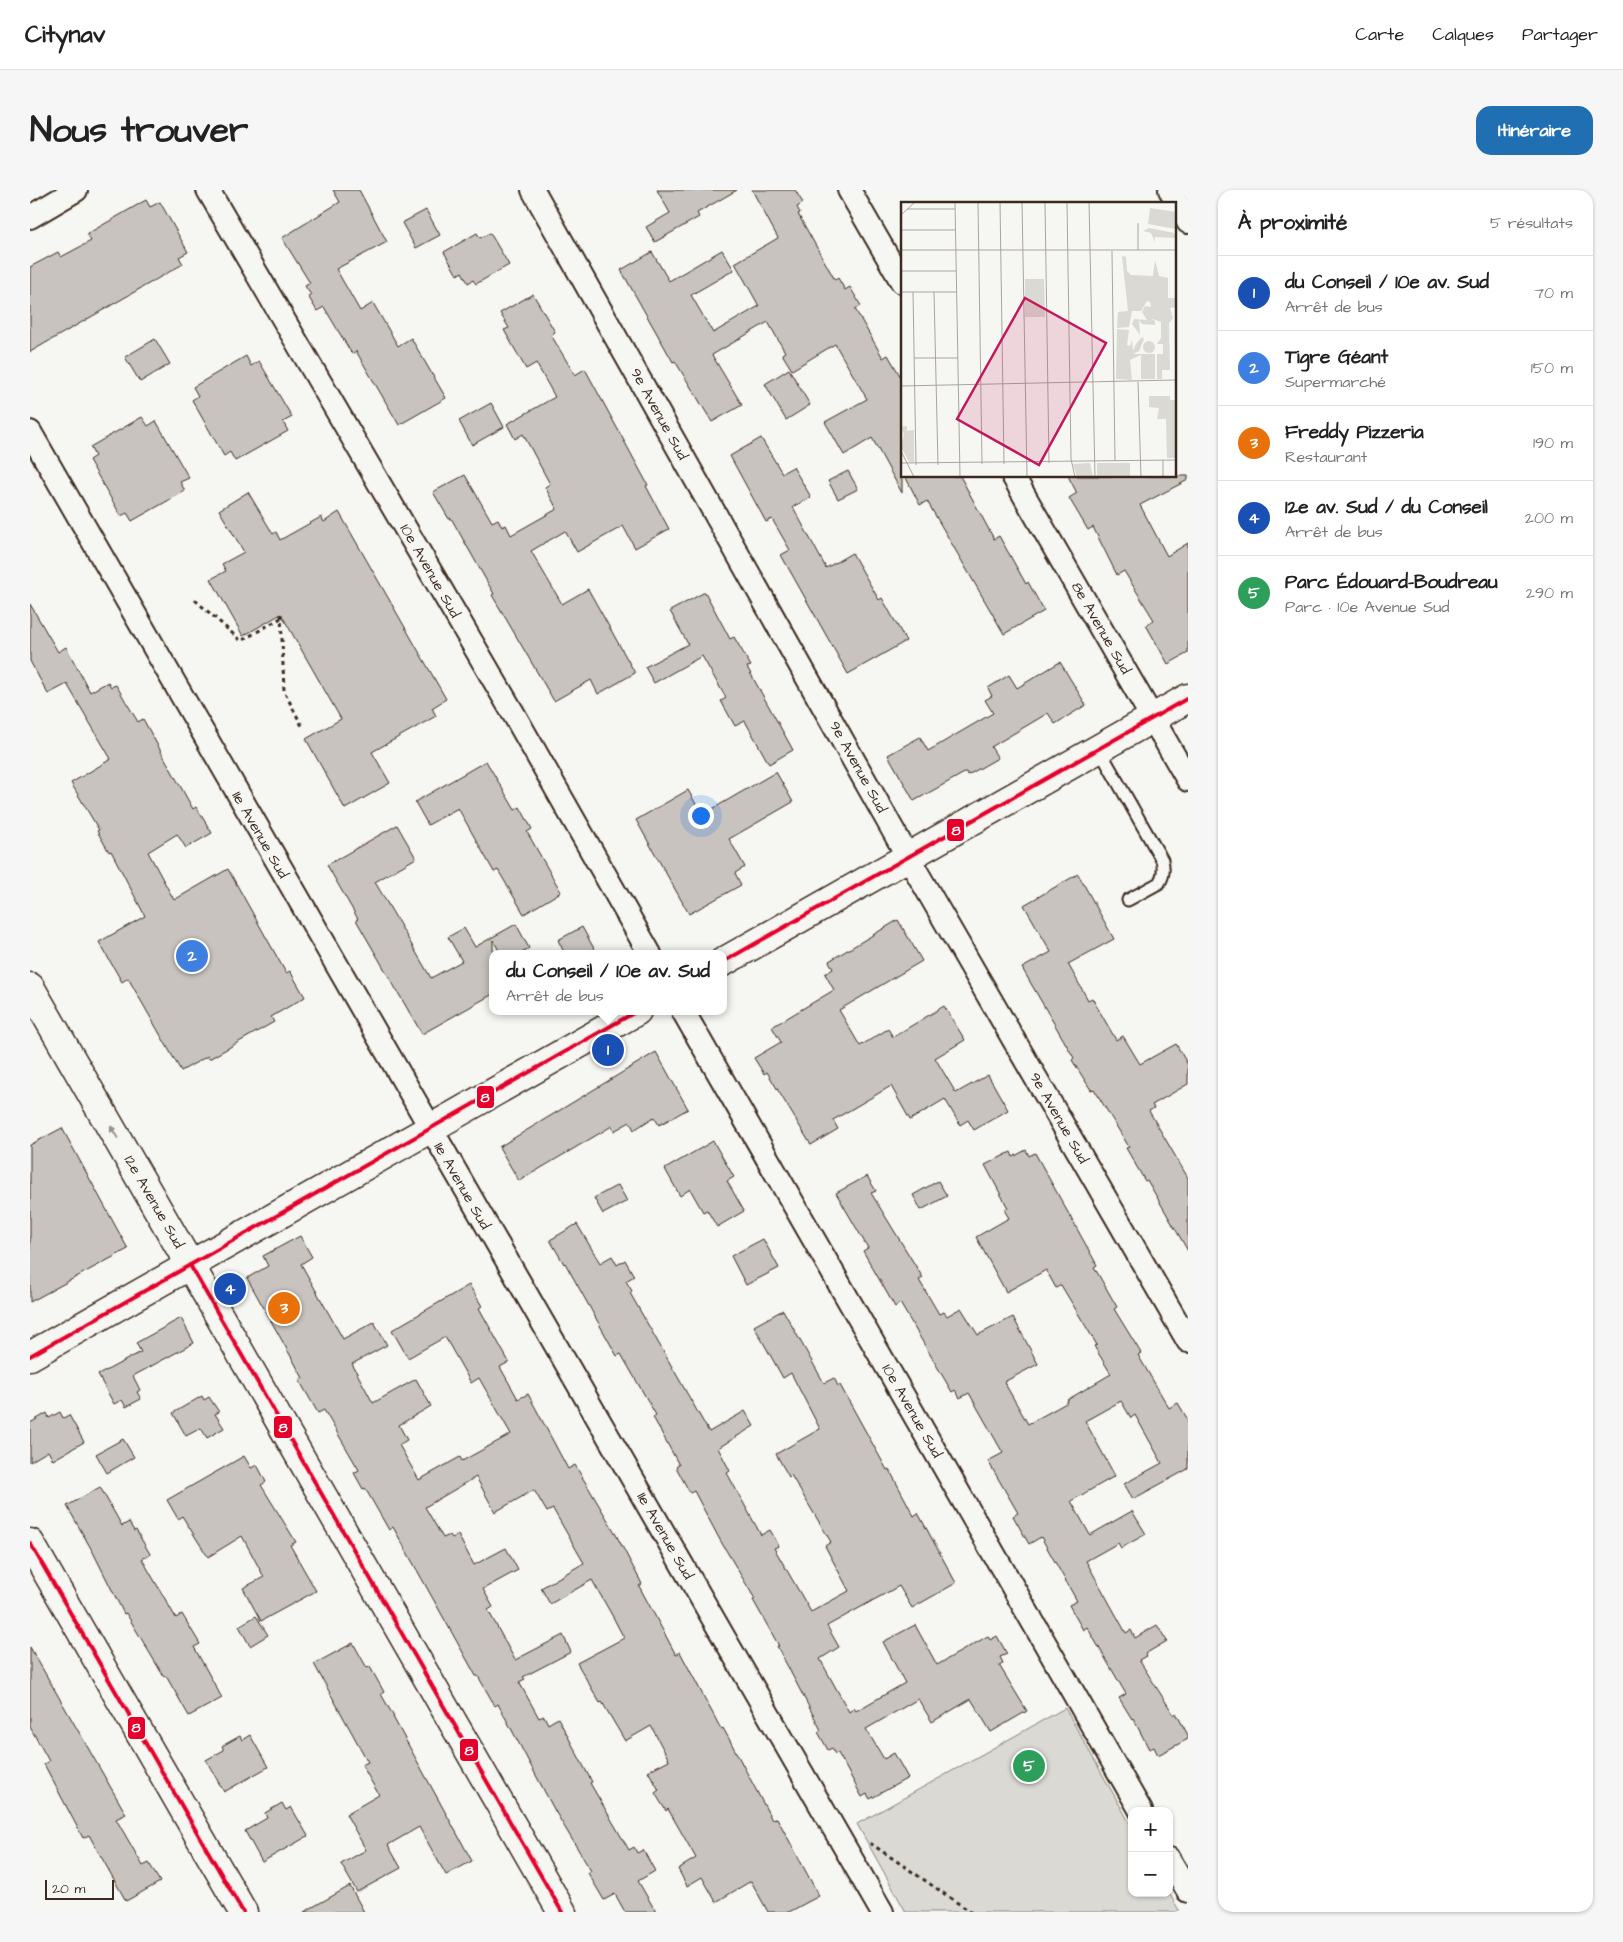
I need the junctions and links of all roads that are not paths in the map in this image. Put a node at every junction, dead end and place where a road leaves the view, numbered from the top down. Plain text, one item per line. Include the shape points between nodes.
1 (76, 190) edge
2 (208, 190) edge
3 (534, 190) edge
4 (849, 190) edge
5 (1170, 190) edge
6 (30, 217) edge
7 (1188, 222) edge
8 (901, 280) edge
9 (30, 432) edge
10 (1015, 478) edge
11 (1188, 698) edge
12 (1152, 718) junction
13 (1099, 749) junction
14 (1188, 780) edge
15 (908, 857) junction
16 (1128, 900) dead end
17 (648, 950) edge
18 (727, 960) edge
19 (30, 987) edge
20 (630, 1015) edge
21 (685, 1015) edge
22 (430, 1129) junction
23 (190, 1265) junction
24 (1188, 1341) edge
25 (30, 1356) edge
26 (30, 1543) edge
27 (1140, 1807) edge
28 (1173, 1866) edge
29 (1188, 1891) edge
30 (242, 1912) edge
31 (562, 1912) edge
32 (882, 1912) edge

1 - 6 street
2 - 17 street, 10e Avenue Sud
3 - 15 street, 9e Avenue Sud
4 - 8 street
5 - 7 street
9 - 22 street, 11e Avenue Sud
10 - 12 street, 8e Avenue Sud
11 - 12 main road
12 - 13 main road
12 - 14 street, 8e Avenue Sud
13 - 15 main road
13 - 16 lane via 1162,860 1164,869 1158,883
15 - 18 main road
15 - 24 street, 9e Avenue Sud
23 -> 19 main road, 12e Avenue Sud
20 - 22 main road
21 - 27 street, 10e Avenue Sud
22 - 23 main road
22 - 32 street, 11e Avenue Sud
23 - 25 main road
23 - 31 main road, 12e Avenue Sud
26 - 30 main road
28 - 29 street

